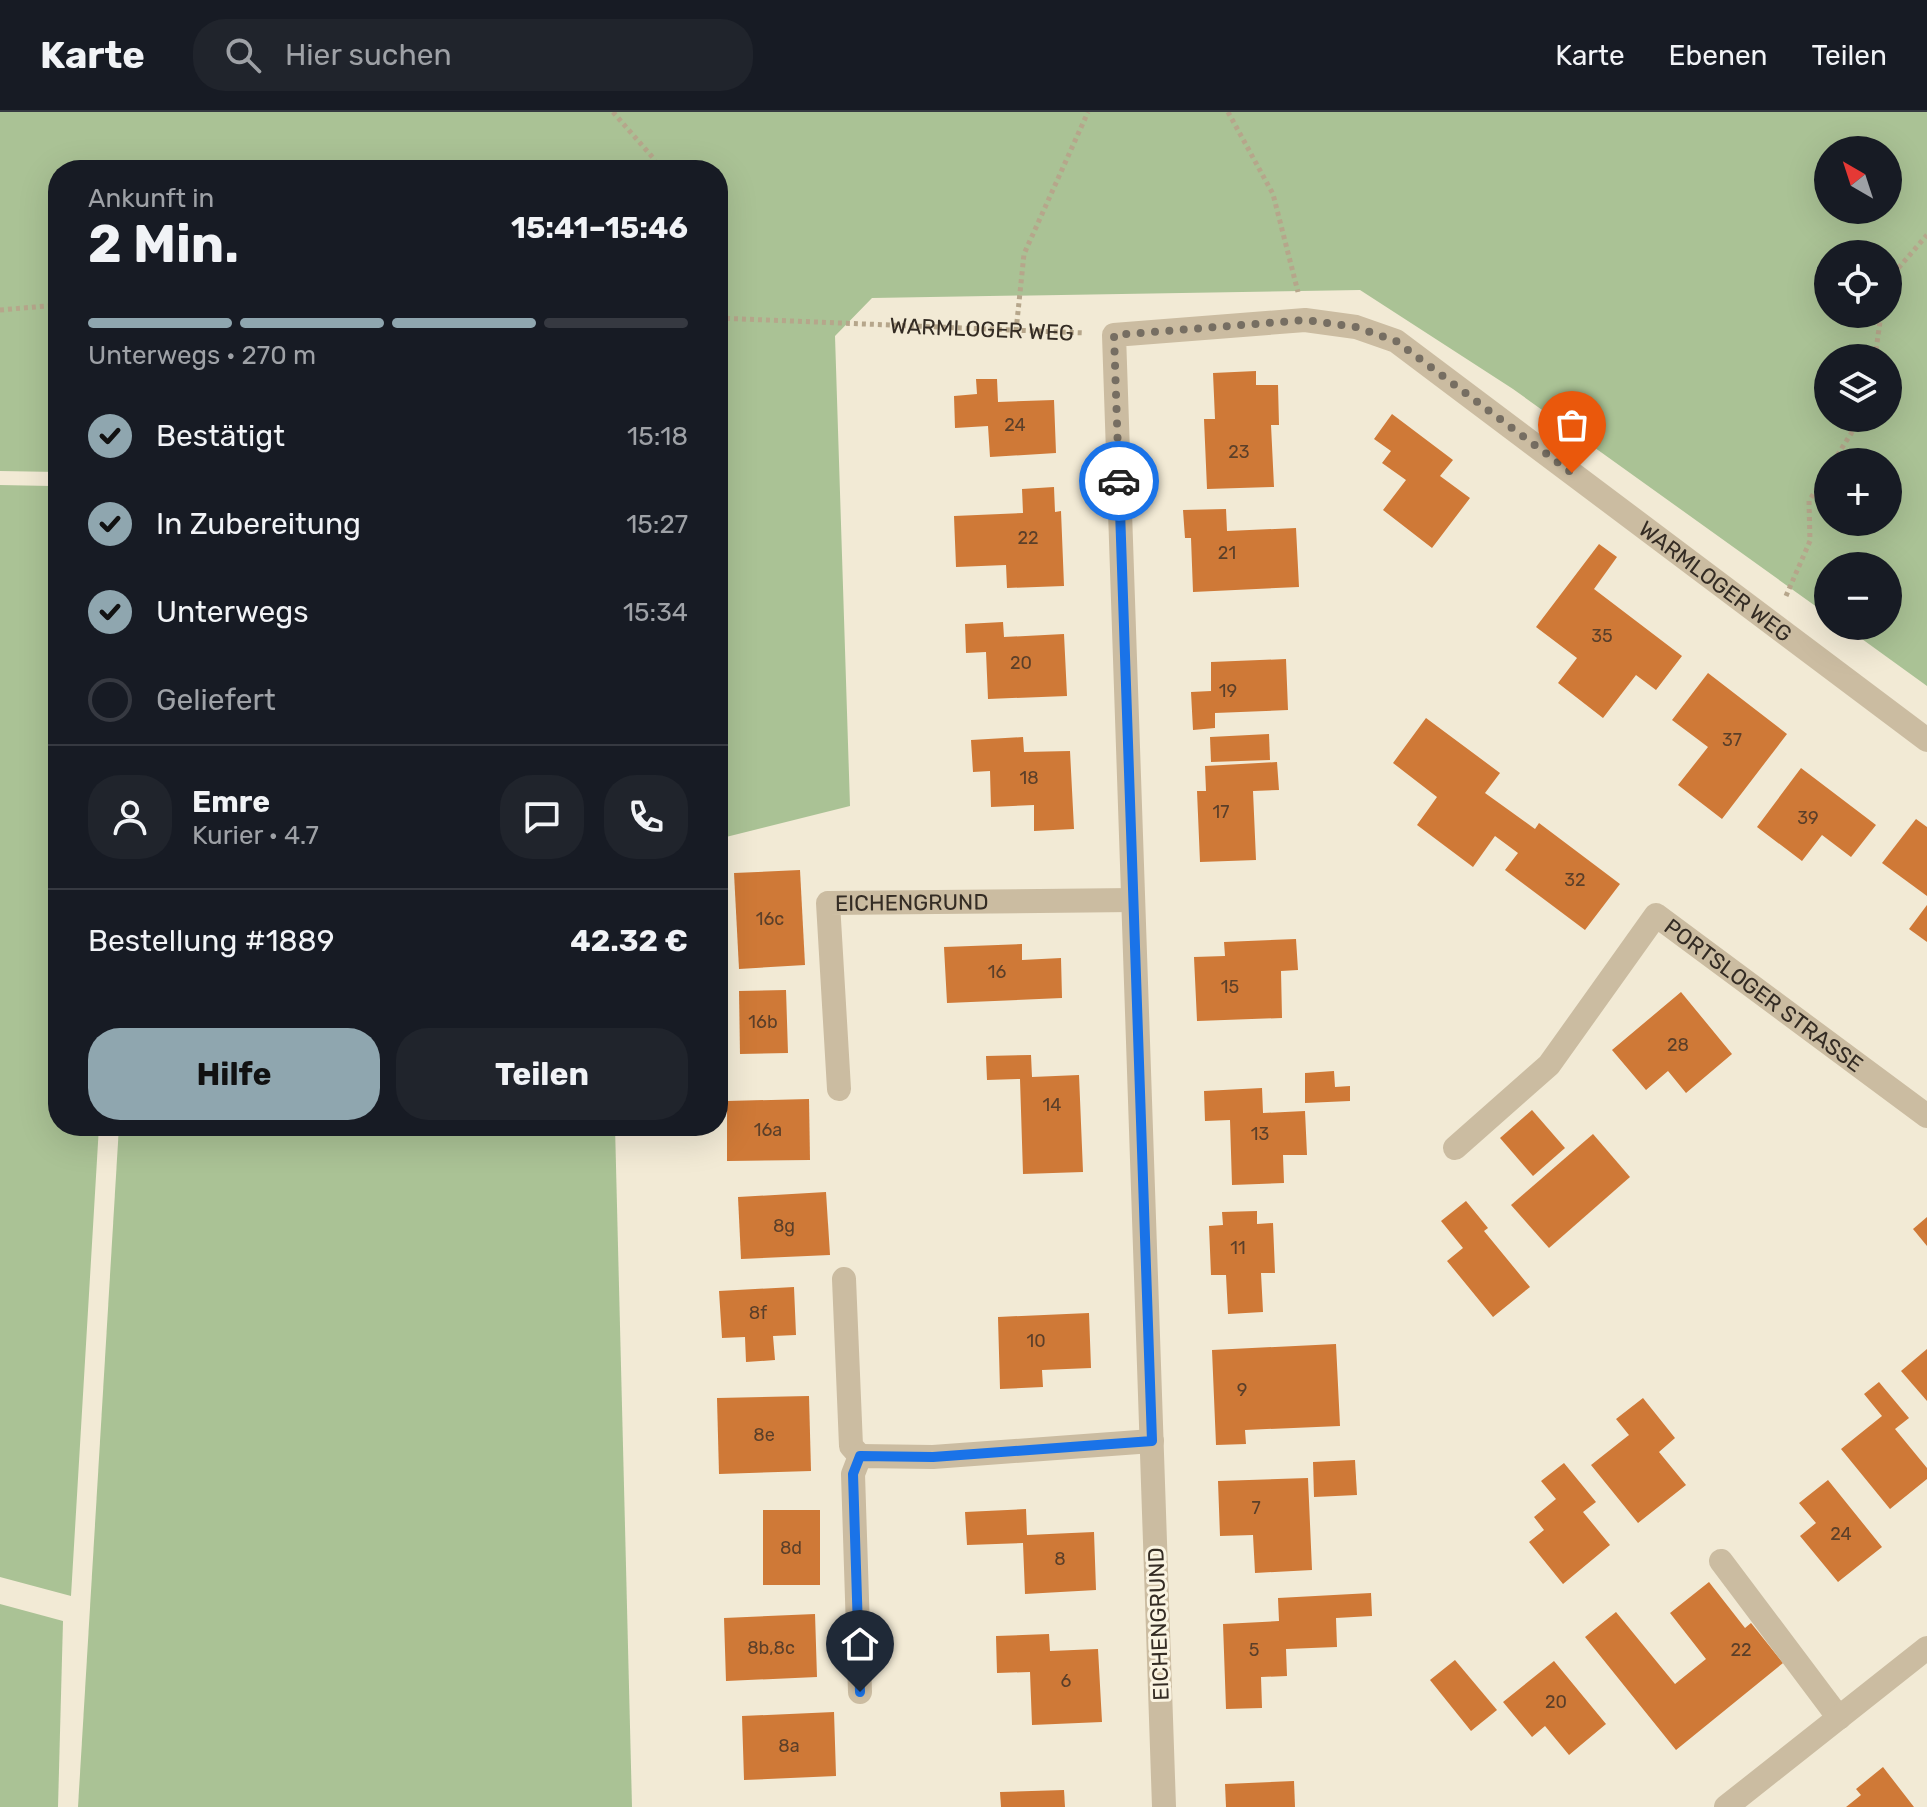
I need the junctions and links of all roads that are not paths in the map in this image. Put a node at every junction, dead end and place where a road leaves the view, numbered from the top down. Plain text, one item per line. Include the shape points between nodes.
1 (1114, 335) joint
2 (1927, 740) edge
3 (1133, 900) junction
4 (839, 1089) dead end
5 (1927, 1116) edge
6 (1455, 1148) dead end
7 (844, 1279) dead end
8 (1152, 1441) junction
9 (860, 1456) junction
10 (1721, 1561) dead end
11 (1927, 1648) edge
12 (860, 1692) dead end
13 (1839, 1718) junction
14 (1164, 1807) edge
15 (1726, 1807) edge

1 - 2 street, WARMLOGER WEG via 1305,320 1356,327 1396,341
1 - 3 street, EICHENGRUND
3 - 4 street, EICHENGRUND via 828,903
3 - 8 street, EICHENGRUND
5 - 6 street, PORTSLOGER STRASSE via 1656,915 1549,1065
7 - 9 street via 851,1446
8 - 9 street via 933,1457
8 - 14 street, EICHENGRUND
9 - 12 street via 853,1474
10 - 13 street
11 - 13 street
13 - 15 street

